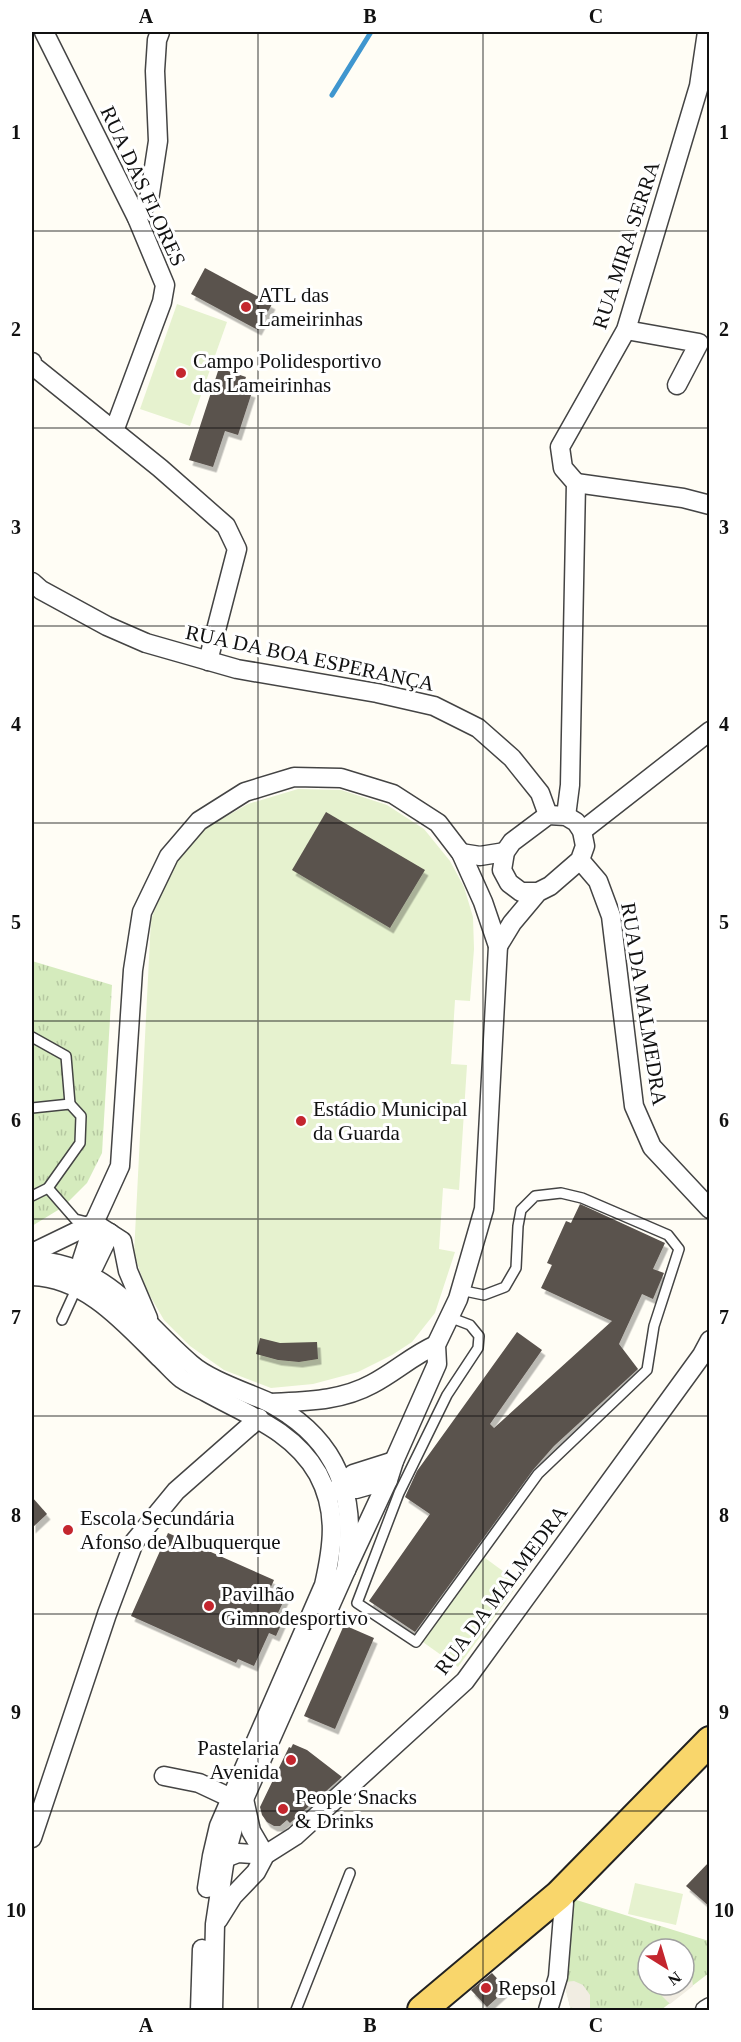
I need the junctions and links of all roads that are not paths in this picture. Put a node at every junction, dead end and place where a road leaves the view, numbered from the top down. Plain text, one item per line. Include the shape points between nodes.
1 (44, 32) edge
2 (160, 32) edge
3 (707, 32) edge
4 (704, 84) edge
5 (137, 218) junction
6 (626, 330) junction
7 (32, 362) edge
8 (677, 385) dead end
9 (114, 431) junction
10 (576, 483) junction
11 (710, 504) edge
12 (32, 582) edge
13 (208, 661) junction
14 (710, 731) edge
15 (548, 815) junction
16 (566, 816) junction
17 (582, 831) junction
18 (505, 852) junction
19 (461, 853) junction
20 (580, 860) junction
21 (538, 892) junction
22 (498, 946) junction
23 (32, 1037) edge
24 (70, 1104) junction
25 (32, 1108) edge
26 (48, 1188) junction
27 (32, 1196) edge
28 (710, 1209) edge
29 (94, 1223) junction
30 (110, 1233) junction
31 (32, 1253) edge
32 (32, 1260) edge
33 (32, 1276) edge
34 (81, 1280) junction
35 (460, 1290) junction
36 (449, 1317) junction
37 (62, 1320) dead end
38 (150, 1323) junction
39 (710, 1340) edge
40 (436, 1345) junction
41 (271, 1403) junction
42 (259, 1418) junction
43 (394, 1461) junction
44 (388, 1480) junction
45 (343, 1487) junction
46 (325, 1493) junction
47 (346, 1570) junction
48 (710, 1741) edge
49 (164, 1776) dead end
50 (237, 1798) junction
51 (32, 1838) edge
52 (264, 1855) junction
53 (218, 1857) junction
54 (255, 1872) junction
55 (350, 1873) dead end
56 (559, 1895) junction
57 (215, 1924) junction
58 (710, 2007) edge
59 (200, 2010) edge
60 (213, 2010) edge
61 (296, 2010) edge
62 (422, 2010) edge
63 (548, 2010) edge
64 (705, 2010) edge

1 - 5 street, RUA DAS FLORES
2 - 5 street via 155,71 158,141 149,200
3 - 4 street, RUA MIRA SERRA
4 - 6 street, RUA MIRA SERRA
5 - 9 street, RUA DAS FLORES via 165,285
6 - 8 street via 699,344
6 - 10 street, RUA MIRA SERRA via 560,447 562,468
7 - 9 street
9 - 13 street via 226,526 237,549
10 - 11 street
10 - 16 street via 570,786
12 - 13 street, RUA DA BOA ESPERANÇA via 107,626 146,643
13 - 15 street, RUA DA BOA ESPERANÇA via 434,706 478,728 512,758 540,793
14 - 17 street
15 - 16 street
15 - 18 street
16 - 17 street
17 - 20 street via 585,846
18 - 19 street via 480,856
18 - 21 street via 502,870 509,883 521,892
19 - 22 street
19 - 29 street via 438,823 393,794 341,778 294,777 245,792 199,821 170,856 142,912 133,970 120,1166
20 - 21 street
20 - 28 street, RUA DA MALMEDRA via 598,881 611,916 634,1106 652,1147
21 - 22 street
22 - 35 street via 484,1209
23 - 24 lane via 66,1056
24 - 25 lane
24 - 26 lane via 81,1116 80,1143
26 - 27 lane
26 - 29 lane via 75,1219
29 - 30 street
29 - 31 street
29 - 34 street via 82,1260
30 - 34 street via 94,1266
30 - 38 street via 122,1241 128,1271
32 - 34 street via 51,1261
33 - 34 street
34 - 37 lane
34 - 38 street via 110,1287
34 - 42 street via 182,1379
35 - 36 street
35 - 36 lane via 484,1295 505,1287 516,1268 521,1210 534,1196 561,1193 582,1198 668,1235 679,1249 654,1326 647,1370 538,1474 416,1642 357,1603 399,1493 447,1395 478,1348 479,1336 470,1325
36 - 40 street
38 - 41 street via 192,1366
39 - 52 street, RUA DA MALMEDRA via 465,1681 295,1836
40 - 41 street via 371,1385 343,1396
40 - 43 street via 437,1364
41 - 45 street via 305,1426 323,1445
42 - 46 street via 284,1434 305,1455
42 - 51 street via 176,1491 134,1542
43 - 44 street
43 - 45 street via 353,1474
44 - 45 street via 356,1489
44 - 47 street
45 - 46 street
45 - 47 street via 350,1542
46 - 50 street via 331,1514 332,1550 324,1585
47 - 50 street
48 - 56 main road
49 - 50 street via 199,1783
50 - 52 street
50 - 53 street via 219,1826
52 - 53 street via 238,1853
52 - 54 street
53 - 54 street via 234,1867
53 - 57 street
53 - 59 street via 203,1925
54 - 57 street
55 - 61 lane
56 - 62 main road
56 - 63 street via 564,1903 558,1977
57 - 60 street
58 - 64 street

